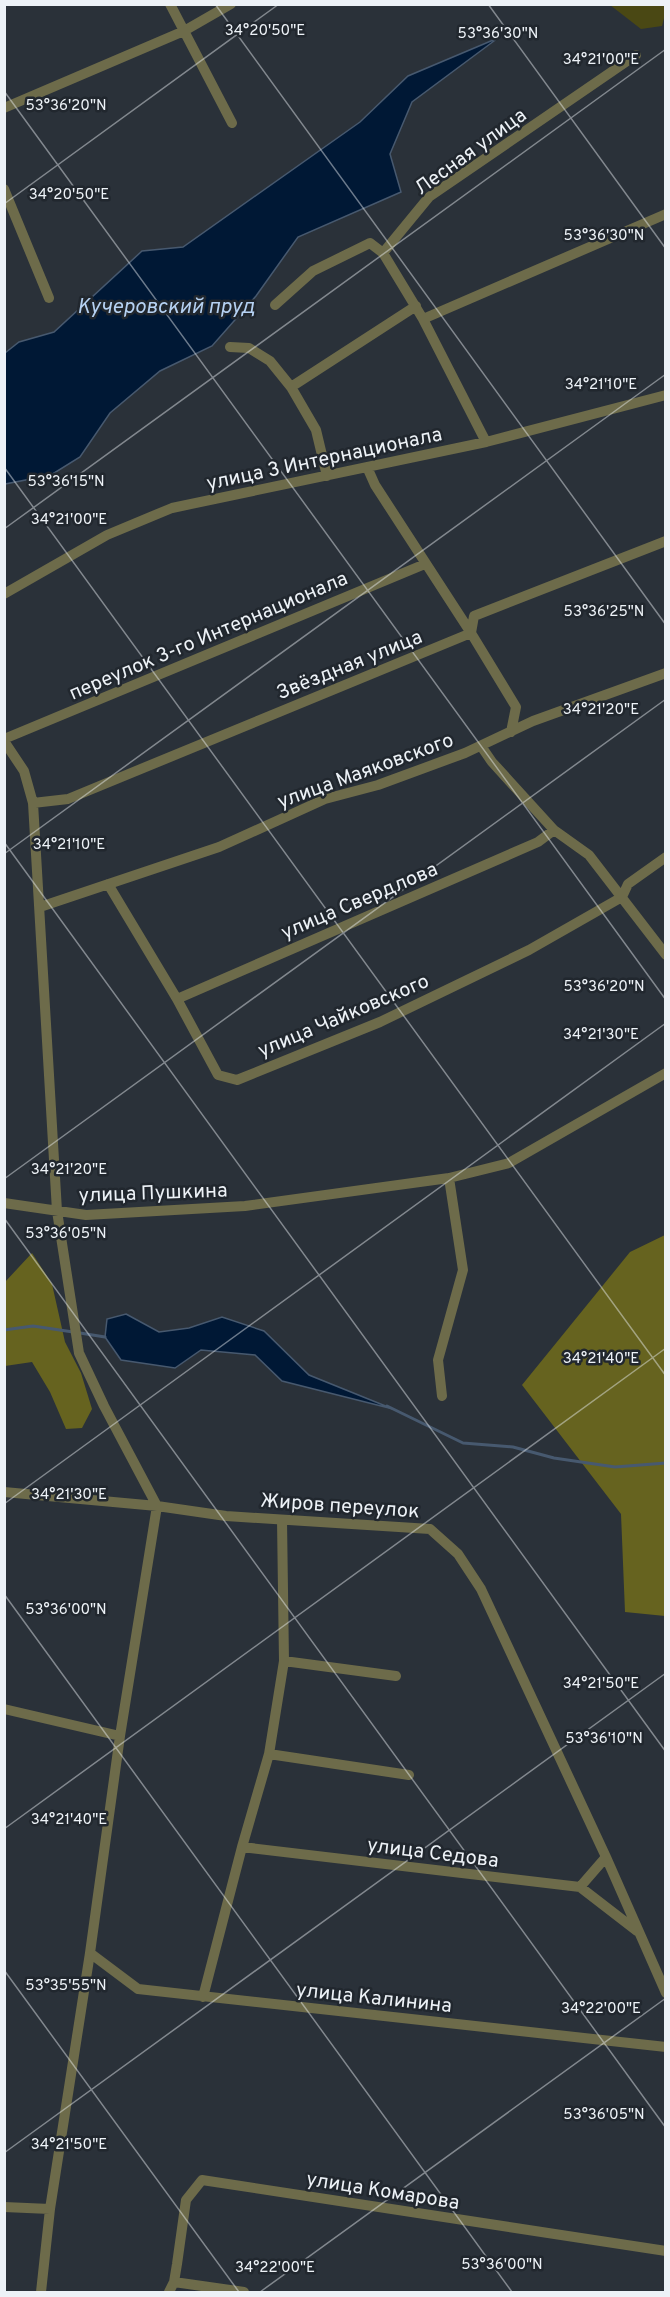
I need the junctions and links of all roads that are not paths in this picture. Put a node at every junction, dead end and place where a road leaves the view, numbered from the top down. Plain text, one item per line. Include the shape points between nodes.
1 (170, 4) edge
2 (231, 4) edge
3 (184, 31) junction
4 (636, 55) dead end
5 (4, 108) edge
6 (232, 123) dead end
7 (4, 189) edge
8 (666, 214) edge
9 (383, 253) junction
10 (49, 298) dead end
11 (275, 305) dead end
12 (416, 306) junction
13 (423, 319) junction
14 (230, 347) dead end
15 (291, 387) junction
16 (666, 395) edge
17 (486, 442) junction
18 (367, 467) junction
19 (327, 476) junction
20 (666, 541) edge
21 (425, 564) junction
22 (4, 594) edge
23 (471, 633) junction
24 (666, 673) edge
25 (511, 732) junction
26 (4, 740) edge
27 (480, 746) junction
28 (33, 803) junction
29 (554, 830) junction
30 (666, 857) edge
31 (108, 884) junction
32 (622, 897) junction
33 (40, 907) junction
34 (666, 955) edge
35 (177, 999) junction
36 (666, 1073) edge
37 (449, 1178) junction
38 (4, 1203) edge
39 (57, 1211) junction
40 (442, 1396) dead end
41 (4, 1492) edge
42 (157, 1506) junction
43 (282, 1520) junction
44 (284, 1661) junction
45 (396, 1677) dead end
46 (4, 1709) edge
47 (120, 1736) junction
48 (269, 1754) junction
49 (409, 1774) dead end
50 (242, 1847) junction
51 (606, 1857) junction
52 (580, 1887) junction
53 (639, 1932) junction
54 (90, 1953) junction
55 (666, 1993) edge
56 (203, 1997) junction
57 (666, 2046) edge
58 (4, 2207) edge
59 (50, 2209) junction
60 (666, 2251) edge
61 (171, 2287) edge
62 (41, 2292) edge
63 (244, 2292) edge

1 - 3 street
2 - 3 street
3 - 5 street
3 - 6 street
4 - 9 street, Лесная улица via 429,197
7 - 10 street
8 - 13 street
9 - 11 street via 370,243 313,271
9 - 12 street
12 - 13 street
12 - 15 street
13 - 17 street
14 - 15 street via 249,348 270,361
15 - 19 street via 316,430
16 - 17 street, улица 3 Интернационала
17 - 18 street, улица 3 Интернационала
18 - 19 street, улица 3 Интернационала
18 - 21 street
19 - 22 street, улица 3 Интернационала via 172,508 107,535
20 - 23 street via 474,616
21 - 23 street
21 - 26 street, переулок 3-го Интернационала
23 - 25 street via 516,706
23 - 28 street, Звёздная улица via 68,799
24 - 25 street, улица Маяковского
25 - 27 street, улица Маяковского
26 - 28 street, улица Пушкина via 24,771
27 - 29 street
27 - 31 street, улица Маяковского via 378,785 325,799 219,847
28 - 33 street, улица Пушкина
29 - 32 street via 589,855
29 - 35 street, улица Свердлова via 538,842
30 - 32 street, улица Чайковского via 628,884
31 - 33 street, улица Маяковского
31 - 35 street, улица Чайковского
32 - 34 street
32 - 35 street, улица Чайковского via 528,950 380,1022 237,1080 218,1075
33 - 39 street, улица Пушкина
36 - 37 street, улица Пушкина via 509,1163
37 - 39 street, улица Пушкина via 245,1206 86,1215
37 - 40 street via 463,1270 438,1360
38 - 39 street
39 - 42 street via 79,1353
41 - 42 street, Жиров переулок
42 - 43 street, Жиров переулок
42 - 47 street
43 - 44 street
43 - 51 street, Жиров переулок via 430,1529 458,1554 482,1589
44 - 45 street
44 - 48 street
46 - 47 street
47 - 54 street
48 - 49 street
48 - 50 street
50 - 52 street, улица Седова
50 - 56 street
51 - 52 street
51 - 53 street, Жиров переулок
52 - 53 street
53 - 55 street, Жиров переулок
54 - 56 street, улица Калинина via 138,1989
54 - 59 street
56 - 57 street, улица Калинина
58 - 59 street
59 - 62 street
60 - 61 street, улица Комарова via 202,2180 186,2200
61 - 63 street, улица Комарова

